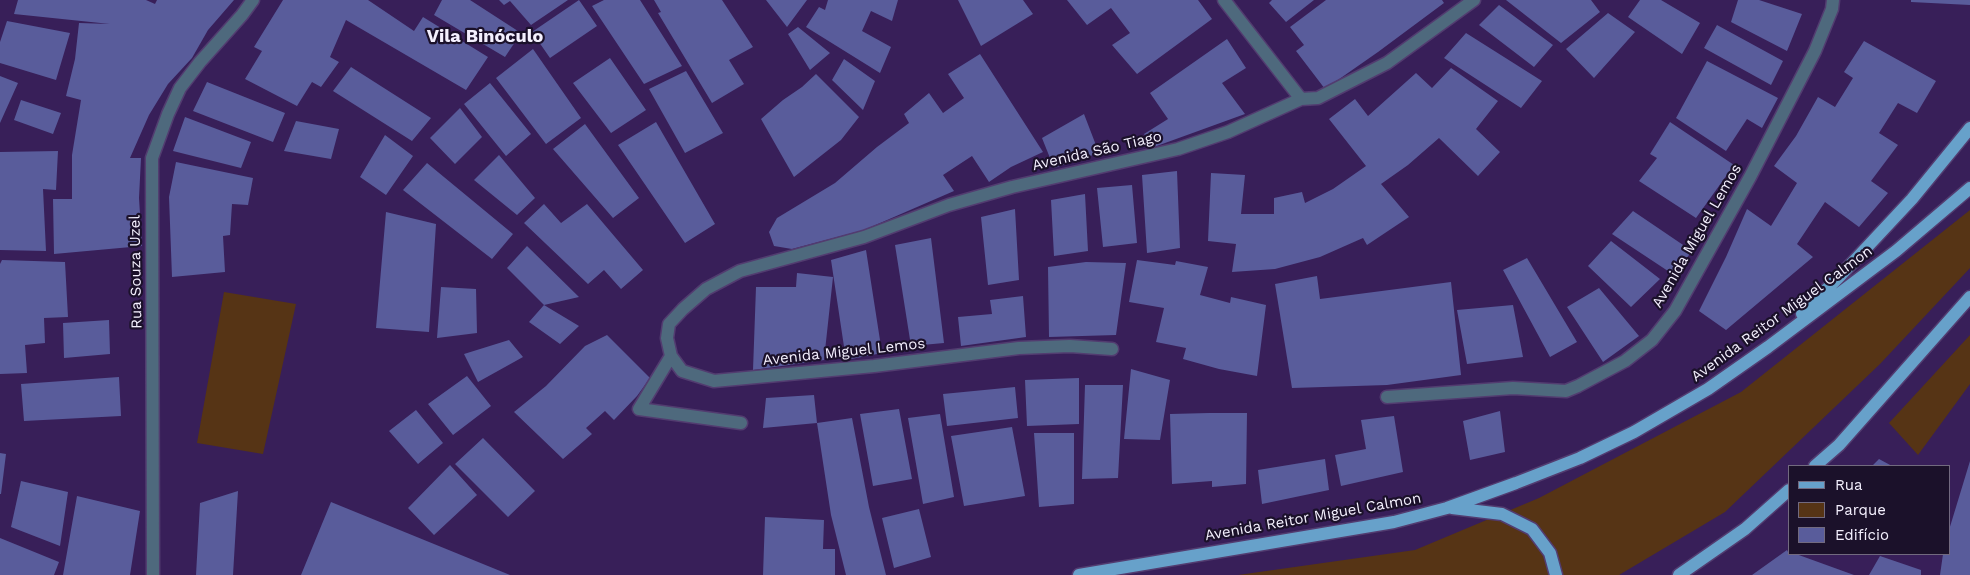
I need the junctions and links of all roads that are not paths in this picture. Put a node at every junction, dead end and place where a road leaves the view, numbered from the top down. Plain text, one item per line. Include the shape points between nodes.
1 (253, 0) edge
2 (1224, 0) edge
3 (1474, 0) edge
4 (1833, 0) edge
5 (1301, 99) junction
6 (1970, 128) edge
7 (1970, 188) edge
8 (1970, 297) edge
9 (1768, 347) junction
10 (1112, 349) dead end
11 (671, 356) junction
12 (1387, 397) dead end
13 (741, 423) dead end
14 (1816, 465) edge
15 (1788, 491) edge
16 (1447, 508) junction
17 (153, 575) edge
18 (1079, 575) edge
19 (1556, 575) edge
20 (1680, 575) edge

1 - 17 street, Rua Souza Uzel via 180,88 152,158
2 - 5 street
3 - 5 street, Avenida São Tiago via 1387,63 1318,98
4 - 12 street, Avenida Miguel Lemos via 1815,51 1750,177 1675,311 1652,340 1625,361 1566,391 1513,388
5 - 11 street, Avenida São Tiago via 1228,132 1178,149 1012,187 949,205 864,237 740,271 706,290 669,324 667,338
6 - 9 main road via 1912,199
7 - 9 main road, Avenida Reitor Miguel Calmon via 1896,251
8 - 14 main road via 1839,444
9 - 16 main road, Avenida Reitor Miguel Calmon via 1708,389 1634,432 1580,458
10 - 11 street, Avenida Miguel Lemos via 1070,346 1019,348 714,381 682,371
11 - 13 street via 639,409
15 - 20 main road via 1745,529
16 - 18 main road, Avenida Reitor Miguel Calmon via 1394,522
16 - 19 main road via 1502,514 1532,529 1550,552

